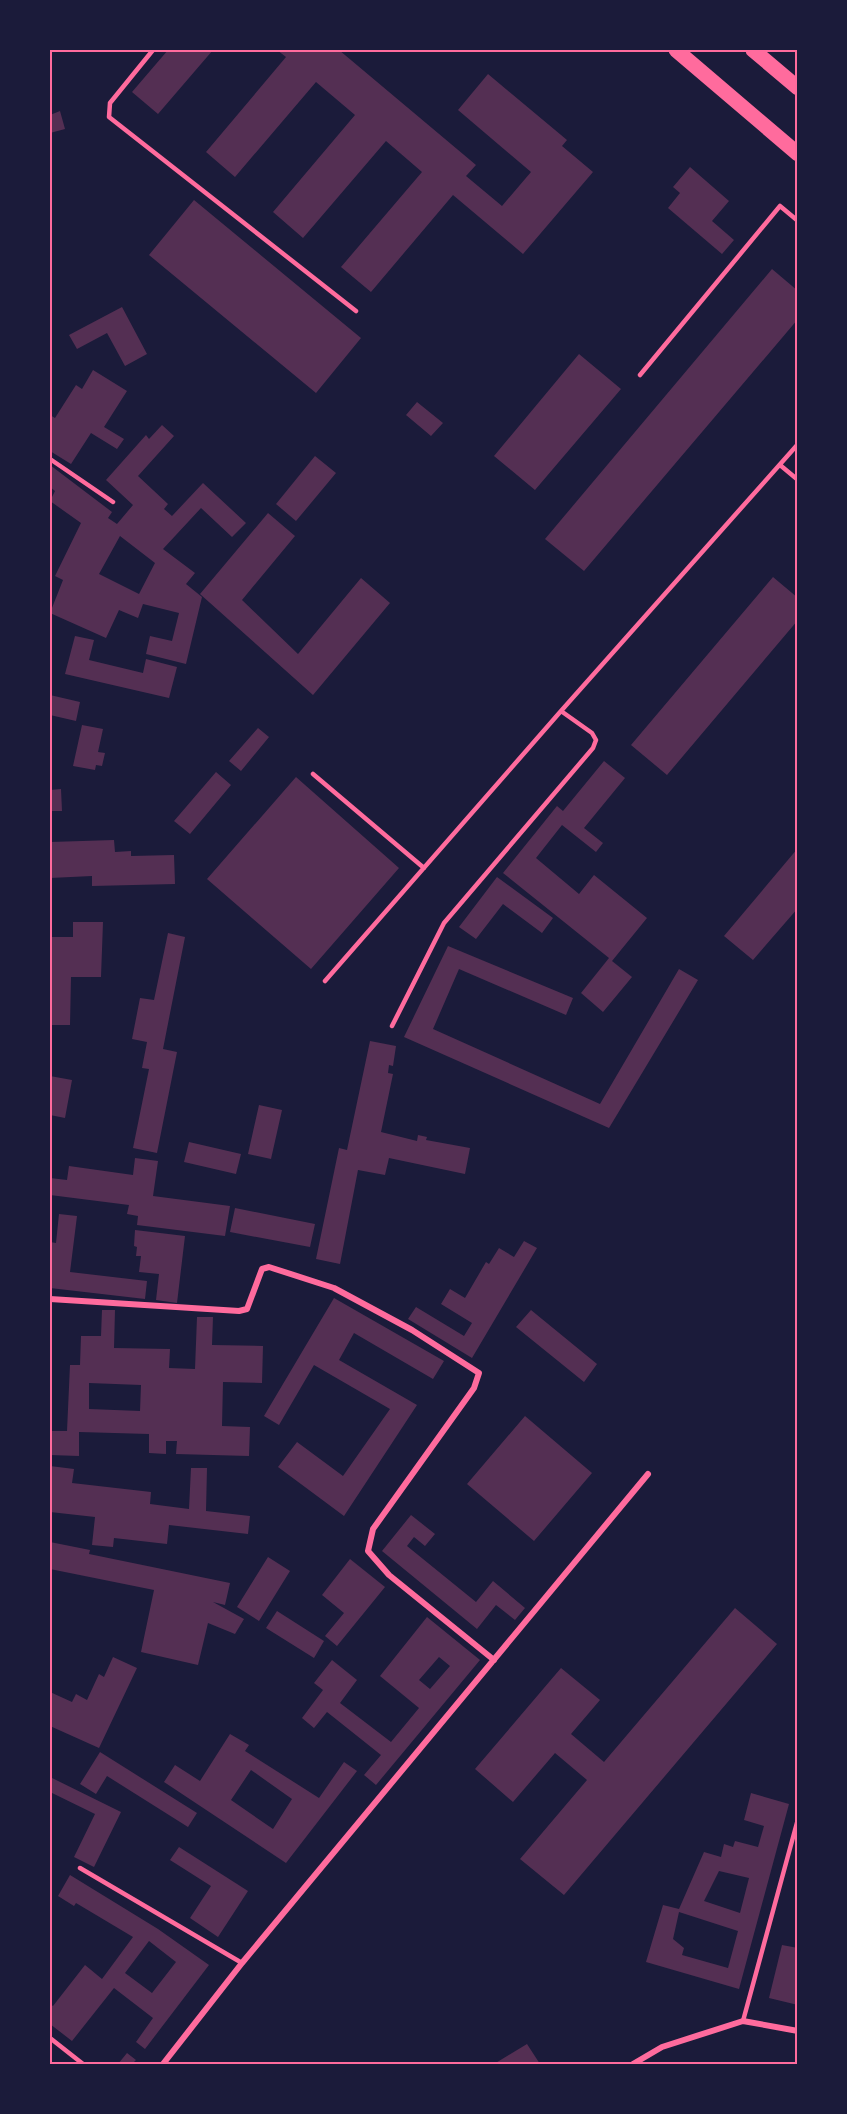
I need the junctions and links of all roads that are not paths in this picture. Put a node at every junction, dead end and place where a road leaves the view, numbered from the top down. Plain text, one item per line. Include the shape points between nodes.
1 (153, 50) edge
2 (676, 50) edge
3 (753, 50) edge
4 (798, 88) edge
5 (798, 154) edge
6 (798, 220) edge
7 (356, 311) dead end
8 (640, 375) dead end
9 (798, 444) edge
10 (50, 459) edge
11 (780, 465) junction
12 (798, 480) edge
13 (112, 502) dead end
14 (561, 711) junction
15 (313, 774) dead end
16 (424, 868) junction
17 (325, 981) dead end
18 (392, 1026) dead end
19 (50, 1299) edge
20 (648, 1474) dead end
21 (494, 1660) junction
22 (798, 1818) edge
23 (80, 1868) dead end
24 (242, 1963) junction
25 (743, 2021) junction
26 (798, 2031) edge
27 (50, 2038) edge
28 (83, 2064) edge
29 (163, 2064) edge
30 (633, 2064) edge

1 - 7 lane via 110,103 109,117
2 - 5 main road
3 - 4 main road
6 - 8 lane via 780,206
9 - 11 lane
10 - 13 lane
11 - 12 lane
11 - 14 lane
14 - 16 lane
14 - 18 lane via 592,733 596,740 593,748 444,923
15 - 16 lane
16 - 17 lane
19 - 21 street via 239,1311 247,1309 262,1269 268,1267 334,1288 412,1330 479,1373 474,1388 373,1529 368,1551 389,1575
20 - 21 street
21 - 24 street
22 - 25 lane
23 - 24 lane
24 - 29 street
25 - 26 street
25 - 30 street via 662,2047
27 - 28 lane

